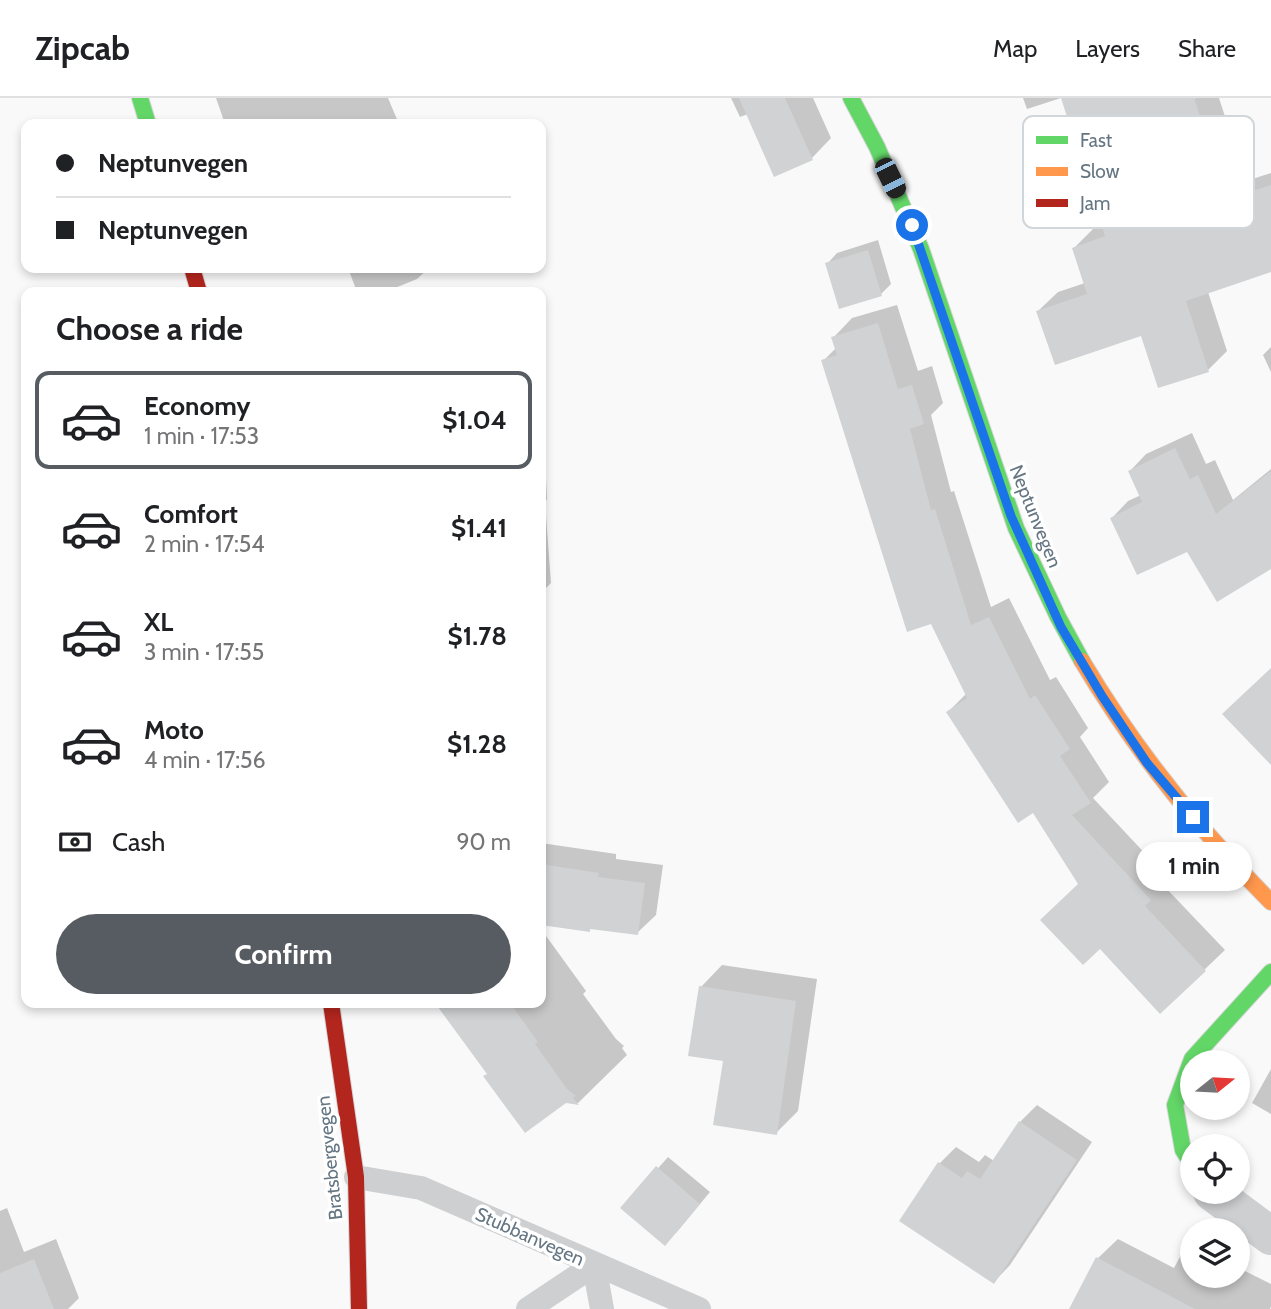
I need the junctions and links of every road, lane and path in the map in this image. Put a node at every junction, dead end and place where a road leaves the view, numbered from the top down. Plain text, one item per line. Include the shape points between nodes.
1 (140, 98) edge
2 (851, 98) edge
3 (146, 119) edge
4 (1271, 902) edge
5 (1271, 972) edge
6 (332, 1008) edge
7 (1180, 1134) edge
8 (356, 1177) junction
9 (1228, 1204) edge
10 (1271, 1236) edge
11 (594, 1265) junction
12 (359, 1309) edge
13 (528, 1309) edge
14 (602, 1309) edge
15 (699, 1309) edge

1 - 3 street
2 - 4 street, Neptunvegen via 912,225 1011,516 1061,627 1147,763
5 - 7 street via 1192,1059 1175,1105
6 - 8 street, Bratsbergvegen
8 - 11 lane, Stubbanvegen via 421,1188
8 - 12 street, Bratsbergvegen
9 - 10 street
11 - 13 lane
11 - 14 lane
11 - 15 lane, Stubbanvegen

